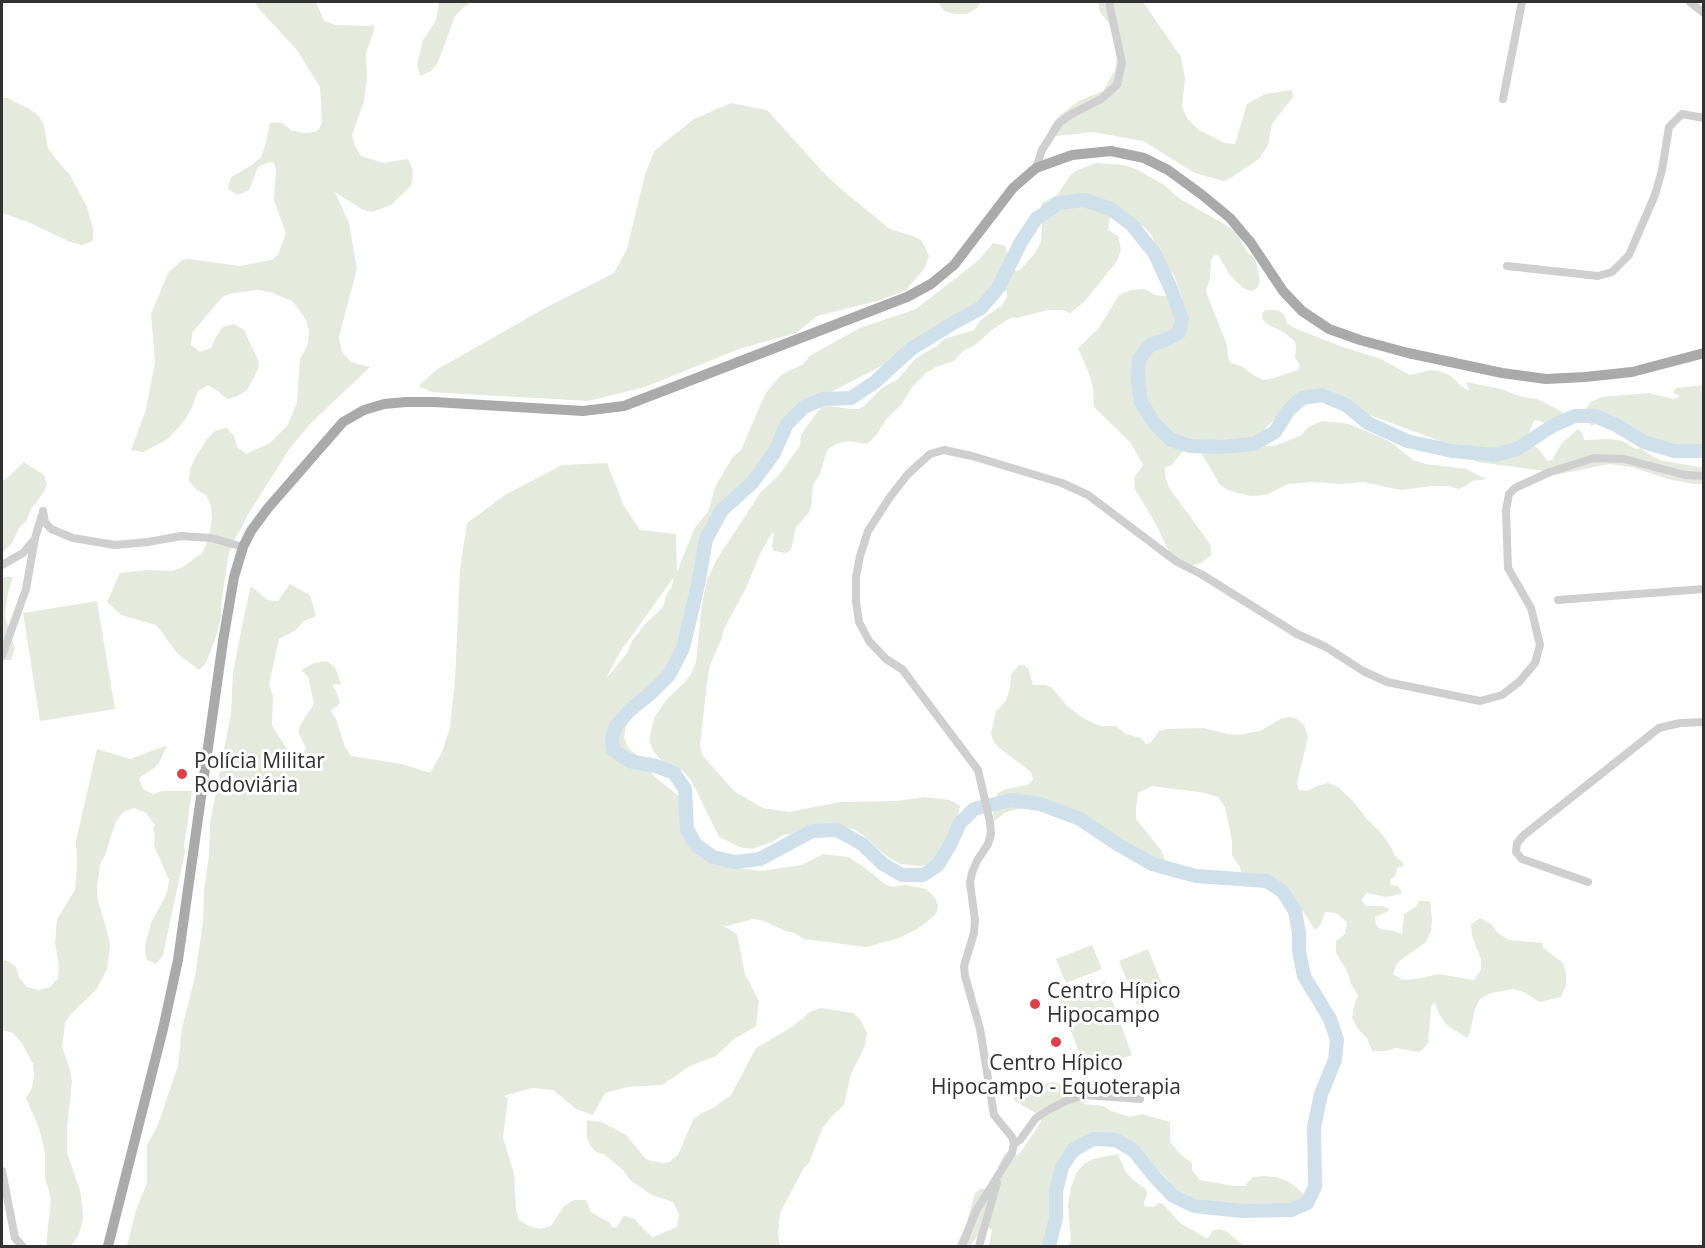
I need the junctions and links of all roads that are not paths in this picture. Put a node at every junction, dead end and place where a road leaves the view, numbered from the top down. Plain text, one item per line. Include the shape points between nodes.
1 (1109, 2) edge
2 (1522, 2) edge
3 (1690, 2) edge
4 (1704, 13) edge
5 (1503, 99) dead end
6 (1704, 118) edge
7 (1036, 168) junction
8 (1507, 266) dead end
9 (1704, 353) edge
10 (1704, 476) edge
11 (51, 529) junction
12 (35, 538) junction
13 (243, 547) junction
14 (2, 565) edge
15 (1704, 589) edge
16 (1558, 600) dead end
17 (2, 656) edge
18 (1704, 722) edge
19 (1588, 882) dead end
20 (1140, 1099) dead end
21 (1013, 1141) junction
22 (2, 1171) edge
23 (999, 1174) junction
24 (22, 1246) edge
25 (108, 1246) edge
26 (962, 1246) edge
27 (979, 1246) edge

1 - 7 street via 1122,63 1117,85 1059,123
2 - 5 street
3 - 4 street
6 - 8 street via 1682,114 1669,127 1655,195 1629,255 1612,272 1598,276
7 - 9 main road via 1072,155 1111,151 1144,158 1168,170 1230,218 1302,311 1329,329 1360,340 1545,379 1632,372
7 - 13 main road via 1013,188 954,265 931,284 907,297 624,406 583,411 406,402 364,410 343,422 268,508
10 - 21 street via 1624,459 1594,458 1550,472 1509,494 1508,568 1531,608 1540,645 1535,663 1519,682 1502,695 1480,701 1387,682 1363,671 1177,562 1088,495 1062,483 944,450 930,454 908,474 868,531 856,577 856,602 869,641 902,669 978,770 991,834 972,873 974,933 964,966 980,1029 994,1115
11 - 12 street via 44,529
11 - 12 street via 43,511
11 - 13 street via 73,538 115,545 181,536 211,538
12 - 14 street via 23,553
12 - 17 street via 26,589
13 - 25 main road via 223,641 178,960
15 - 16 street
18 - 19 street via 1659,728 1517,843 1516,852 1522,859
20 - 21 street via 1084,1095 1036,1118 1020,1140
21 - 23 street via 1012,1153
22 - 24 street via 15,1239
23 - 26 street via 976,1211
23 - 27 street

